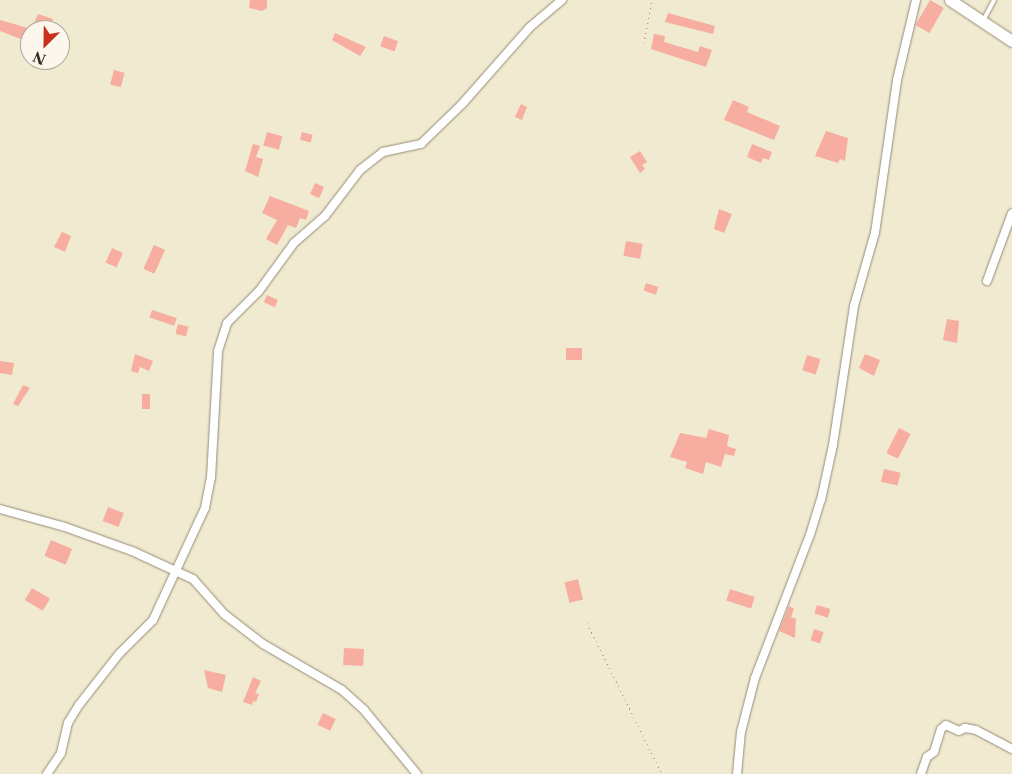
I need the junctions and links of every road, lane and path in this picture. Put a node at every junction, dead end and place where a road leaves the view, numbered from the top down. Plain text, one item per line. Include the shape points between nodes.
1 (562, 0) edge
2 (652, 0) edge
3 (916, 0) edge
4 (950, 0) edge
5 (994, 0) edge
6 (963, 3) edge
7 (983, 21) junction
8 (1012, 41) edge
9 (644, 43) dead end
10 (1012, 214) edge
11 (987, 281) dead end
12 (0, 509) edge
13 (174, 569) junction
14 (587, 623) dead end
15 (1012, 749) edge
16 (47, 774) edge
17 (417, 774) edge
18 (662, 774) edge
19 (737, 774) edge
20 (921, 774) edge

1 - 13 street via 518,40 463,103 421,144 383,152 360,170 325,216 294,243 259,291 227,323 218,350 209,490 200,520 183,558
2 - 9 path
3 - 19 street via 898,80 875,233 854,306 833,445 810,535 755,678 741,732
4 - 6 street
5 - 7 lane
6 - 7 street
7 - 8 street
10 - 11 street
12 - 13 street via 65,527
13 - 16 street via 153,620 119,654 79,705 68,724 61,753
13 - 17 street via 193,579 224,614 263,644 342,690 364,710
14 - 18 path
15 - 20 street via 970,728 959,731 944,726

